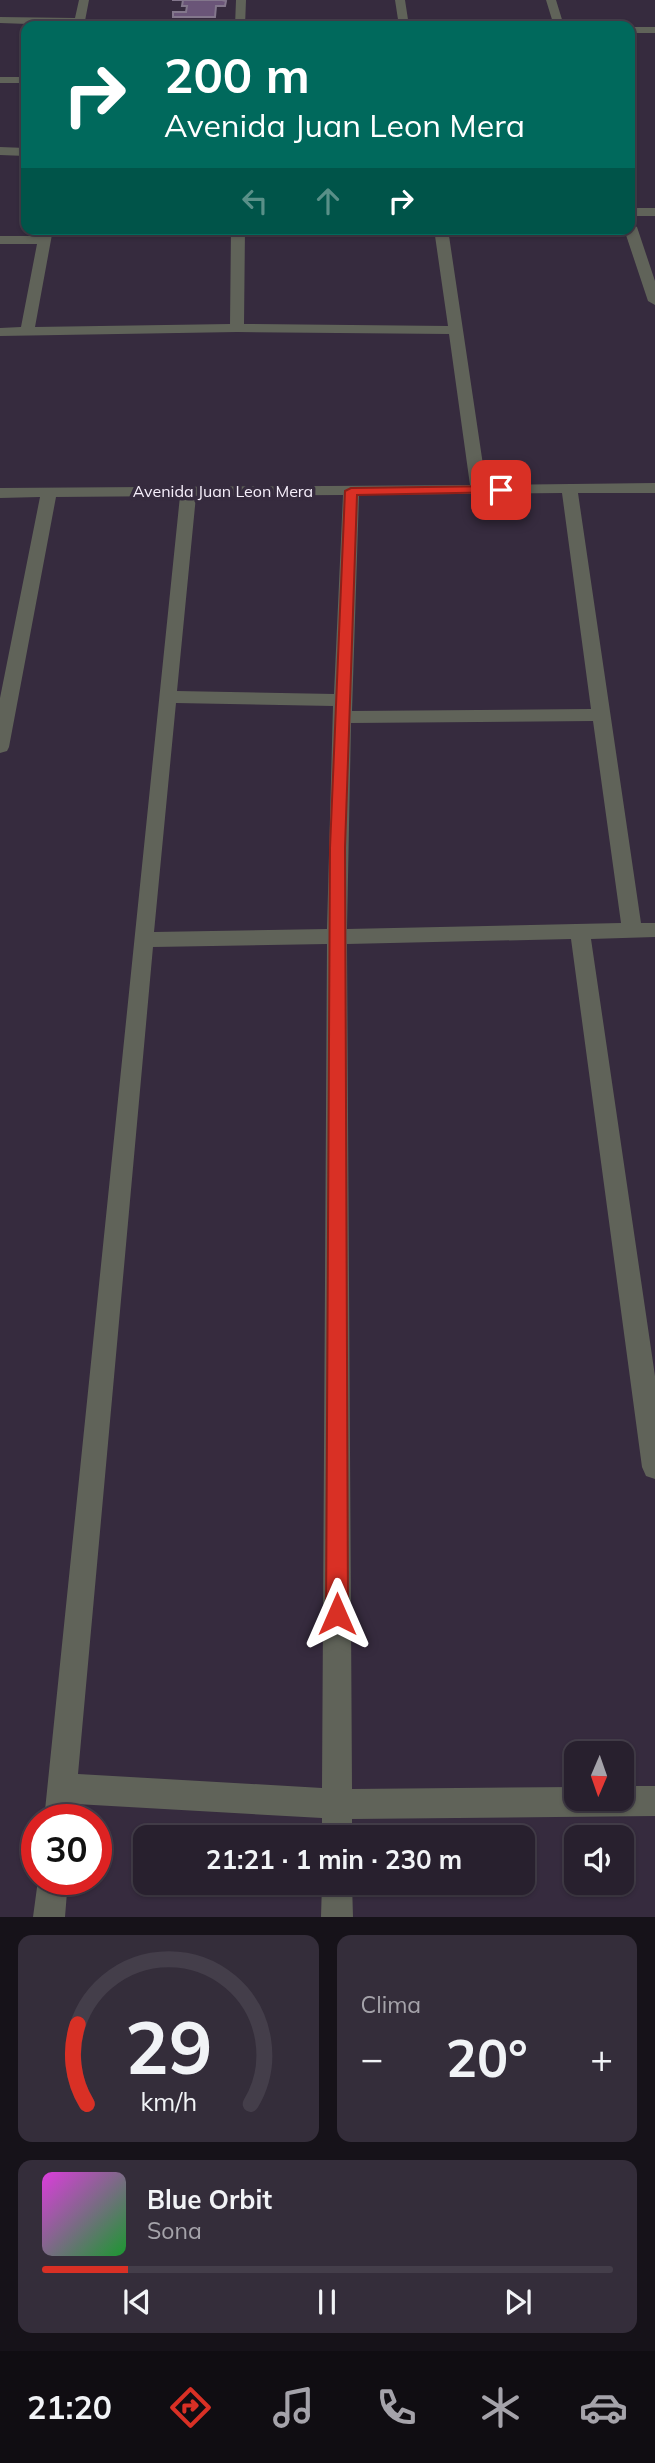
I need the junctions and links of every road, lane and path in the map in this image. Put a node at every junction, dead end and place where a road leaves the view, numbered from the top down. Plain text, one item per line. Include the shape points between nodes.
1 (84, 0) edge
2 (241, 0) edge
3 (400, 0) edge
4 (551, 0) edge
5 (0, 20) edge
6 (21, 21) edge
7 (80, 21) edge
8 (240, 21) edge
9 (403, 21) edge
10 (557, 21) edge
11 (635, 30) edge
12 (655, 30) edge
13 (21, 79) edge
14 (0, 80) edge
15 (0, 151) edge
16 (21, 152) edge
17 (635, 212) edge
18 (655, 212) edge
19 (38, 235) edge
20 (45, 235) edge
21 (238, 235) edge
22 (442, 235) edge
23 (633, 235) edge
24 (0, 240) edge
25 (655, 301) edge
26 (237, 328) junction
27 (455, 330) junction
28 (0, 332) edge
29 (27, 332) junction
30 (655, 488) edge
31 (569, 489) junction
32 (189, 490) junction
33 (479, 490) junction
34 (351, 491) junction
35 (0, 493) edge
36 (49, 493) junction
37 (168, 697) junction
38 (341, 709) junction
39 (599, 715) junction
40 (0, 747) edge
41 (632, 930) junction
42 (655, 930) edge
43 (579, 932) junction
44 (337, 934) junction
45 (143, 940) junction
46 (655, 1467) edge
47 (62, 1788) junction
48 (655, 1801) edge
49 (60, 1804) edge
50 (337, 1804) junction
51 (337, 1825) edge
52 (51, 1895) edge
53 (337, 1895) edge
54 (49, 1917) edge
55 (337, 1917) edge

1 - 7 street
2 - 8 street
3 - 9 street
4 - 10 street
5 - 6 street
11 - 12 street
13 - 14 street
15 - 16 street
17 - 18 street
19 - 24 street
20 - 29 street
21 - 26 street
22 - 27 street
23 - 25 street
26 - 27 street
26 - 29 street
27 - 33 street
28 - 29 street
30 - 31 street, Avenida Juan Leon Mera
31 - 33 street, Avenida Juan Leon Mera
31 - 39 street
32 - 34 street, Avenida Juan Leon Mera
32 - 36 street, Avenida Juan Leon Mera
32 - 37 street
33 - 34 street, Avenida Juan Leon Mera
34 - 38 street
35 - 36 street, Avenida Juan Leon Mera
36 - 40 street
37 - 38 street
37 - 45 street
38 - 39 street
38 - 44 street
39 - 41 street
41 - 42 street
41 - 43 street
43 - 44 street
43 - 46 street
44 - 45 street
44 - 50 street
45 - 47 street
47 - 49 street
47 - 50 street
48 - 50 street
50 - 51 street
52 - 54 street
53 - 55 street

